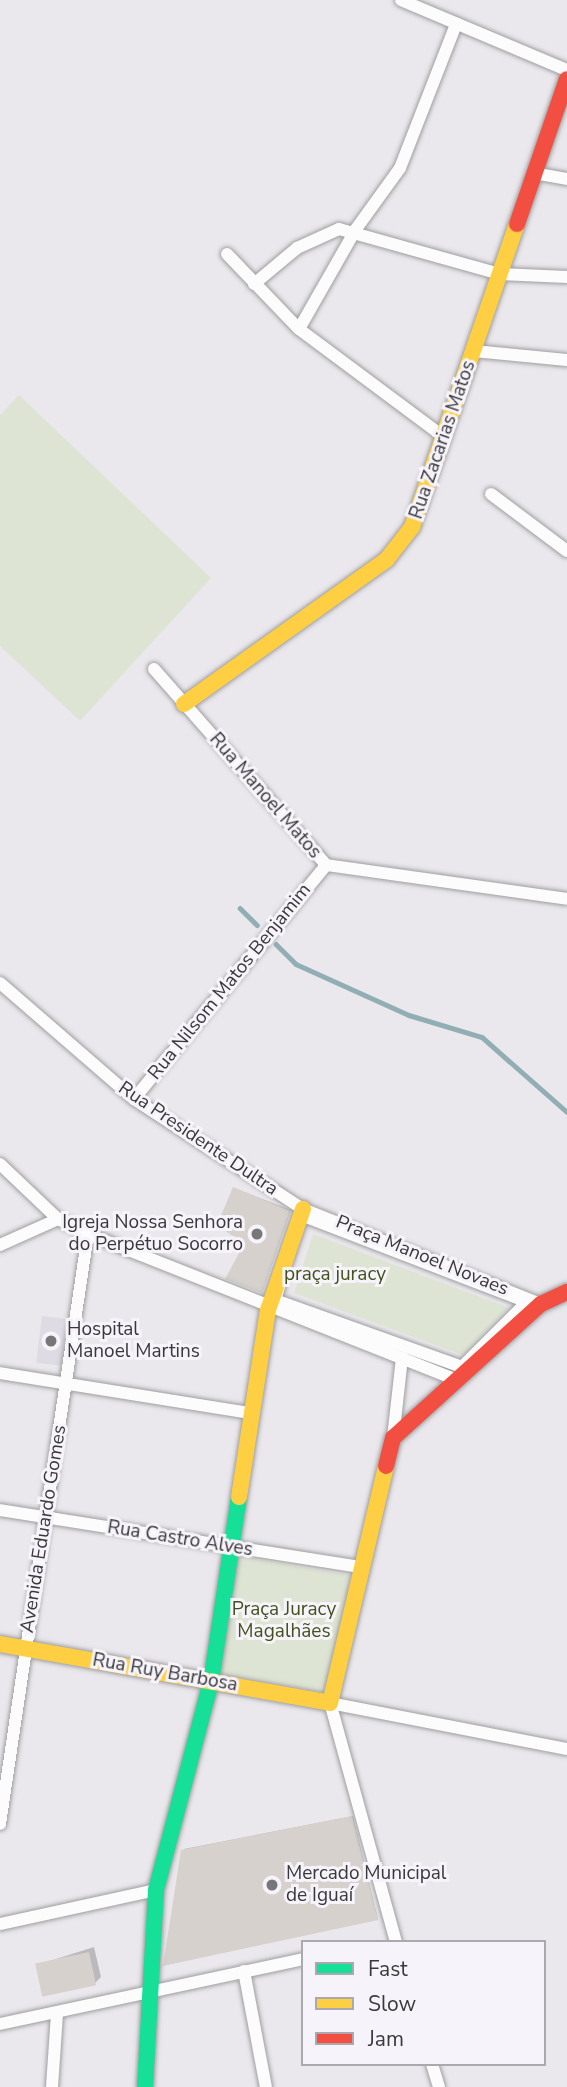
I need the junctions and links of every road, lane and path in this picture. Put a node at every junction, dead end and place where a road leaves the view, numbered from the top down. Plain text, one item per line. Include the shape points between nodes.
1 (401, 0) edge
2 (456, 24) junction
3 (567, 71) edge
4 (567, 79) edge
5 (533, 173) junction
6 (567, 179) edge
7 (356, 229) junction
8 (227, 254) dead end
9 (500, 274) junction
10 (567, 277) edge
11 (254, 284) junction
12 (299, 329) junction
13 (474, 351) junction
14 (567, 360) edge
15 (444, 438) junction
16 (491, 494) dead end
17 (567, 551) edge
18 (155, 669) dead end
19 (184, 704) junction
20 (326, 865) junction
21 (567, 899) edge
22 (0, 983) edge
23 (134, 1099) junction
24 (0, 1164) edge
25 (301, 1213) junction
26 (58, 1219) junction
27 (88, 1234) junction
28 (0, 1245) edge
29 (567, 1293) edge
30 (541, 1304) junction
31 (268, 1310) junction
32 (402, 1358) junction
33 (0, 1373) edge
34 (456, 1379) junction
35 (66, 1384) junction
36 (251, 1413) junction
37 (393, 1438) junction
38 (0, 1510) edge
39 (46, 1518) junction
40 (230, 1547) junction
41 (360, 1567) junction
42 (0, 1644) edge
43 (25, 1648) junction
44 (211, 1682) junction
45 (330, 1703) junction
46 (567, 1749) edge
47 (0, 1824) edge
48 (156, 1890) junction
49 (0, 1924) edge
50 (394, 1940) edge
51 (301, 1959) edge
52 (244, 1971) junction
53 (146, 1993) junction
54 (57, 2013) junction
55 (0, 2024) edge
56 (433, 2066) edge
57 (52, 2087) edge
58 (145, 2087) edge
59 (266, 2087) edge
60 (439, 2087) edge

1 - 2 street
2 - 3 street
2 - 7 street via 400,168
4 - 5 street, Rua Zacarias Matos
5 - 6 street
5 - 9 street, Rua Zacarias Matos
7 - 9 street
7 - 11 street via 321,234
7 - 12 street
8 - 11 street
9 - 10 street
9 - 13 street, Rua Zacarias Matos
11 - 12 street
12 - 15 street
13 - 14 street
13 - 15 street, Rua Zacarias Matos
15 - 19 street, Rua Zacarias Matos via 412,527 387,559
16 - 17 street
18 - 19 street, Rua Manoel Matos
19 - 20 street, Rua Manoel Matos
20 - 21 street, Rua Manoel Matos
20 - 23 street, Rua Nilsom Matos Benjamim
22 - 23 street, Rua Presidente Dultra
23 - 25 street, Rua Presidente Dultra
24 - 26 street
25 - 25 street via 319,1222 527,1302 462,1367 275,1300
25 - 30 street, Praça Manoel Novaes
25 - 31 street
26 - 27 street
26 - 28 street
27 - 31 street
27 - 35 street, Avenida Eduardo Gomes
29 - 30 street
30 - 34 street
31 - 32 street
31 - 36 street
32 - 34 street
32 - 37 street
33 - 35 street
34 - 37 street
35 - 36 street
35 - 39 street, Avenida Eduardo Gomes
36 - 40 street
37 - 41 street
38 - 39 street, Rua Castro Alves
39 - 40 street, Rua Castro Alves
39 - 43 street, Avenida Eduardo Gomes
40 - 41 street, Rua Castro Alves
40 - 44 street
41 - 45 street
42 - 43 street, Rua Ruy Barbosa
43 - 44 street, Rua Ruy Barbosa
43 - 47 street, Avenida Eduardo Gomes
44 - 45 street, Rua Ruy Barbosa
44 - 48 street
45 - 46 street
45 - 50 street
48 - 49 street
48 - 53 street
51 - 52 street
52 - 53 street
52 - 59 street
53 - 54 street
53 - 58 street
54 - 55 street
54 - 57 street
56 - 60 street

